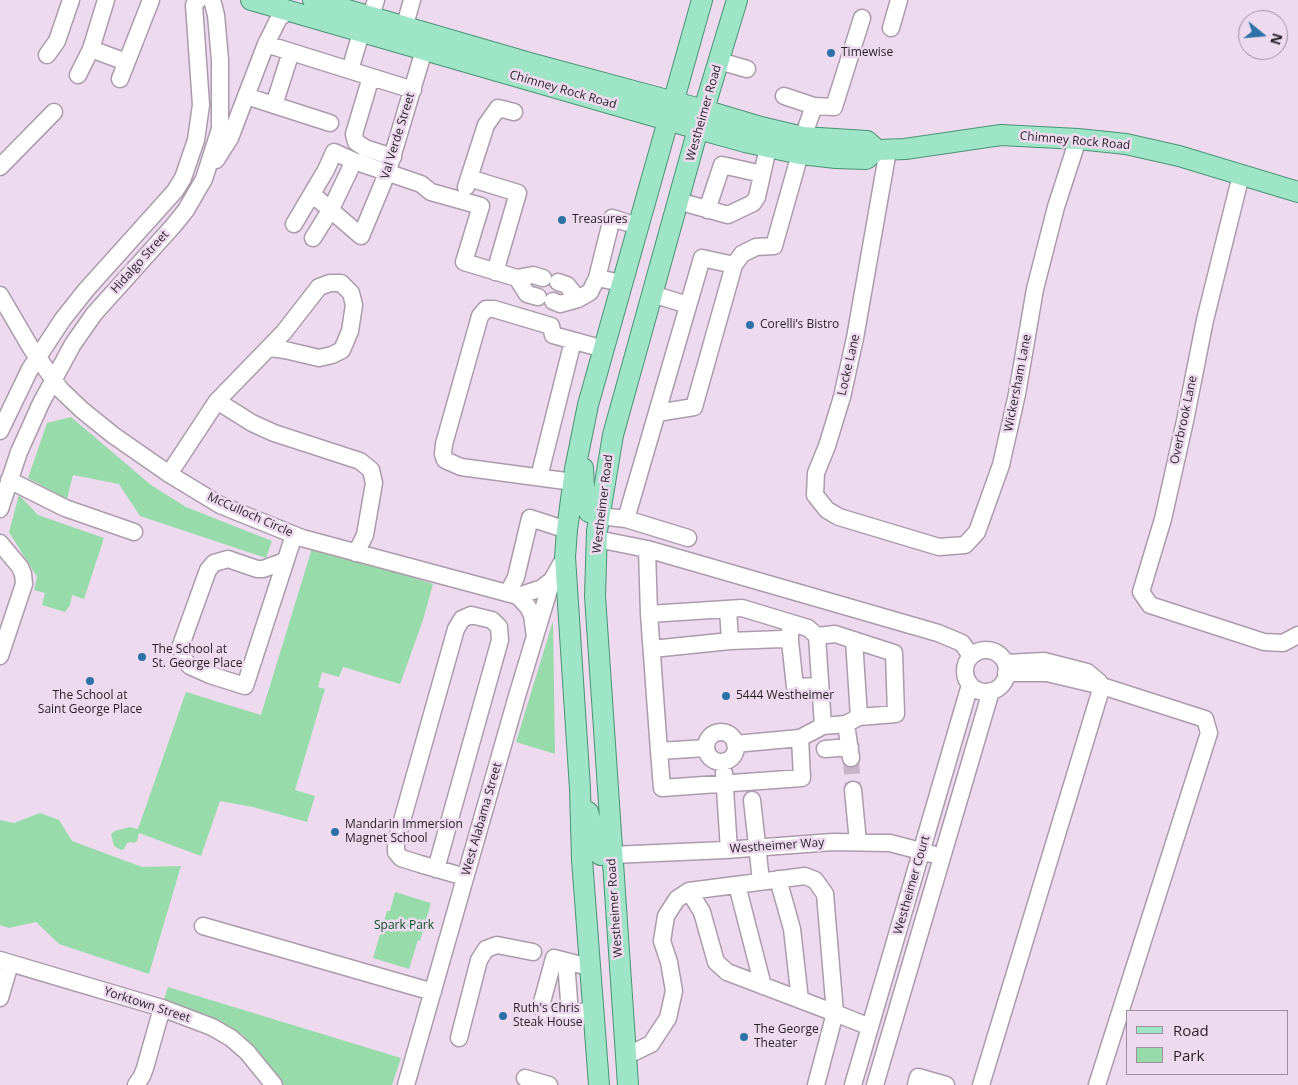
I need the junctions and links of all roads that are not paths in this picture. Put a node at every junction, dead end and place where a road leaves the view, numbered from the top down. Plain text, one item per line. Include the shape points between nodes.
1 (71, 0) edge
2 (106, 0) edge
3 (151, 0) edge
4 (198, 0) edge
5 (212, 0) edge
6 (251, 0) edge
7 (313, 0) edge
8 (412, 0) edge
9 (702, 0) edge
10 (737, 0) edge
11 (899, 0) edge
12 (372, 10) edge
13 (288, 11) junction
14 (862, 18) dead end
15 (891, 28) dead end
16 (402, 34) junction
17 (427, 41) junction
18 (266, 44) junction
19 (91, 49) junction
20 (291, 52) junction
21 (47, 55) dead end
22 (719, 61) junction
23 (126, 62) junction
24 (747, 69) dead end
25 (350, 70) junction
26 (78, 75) dead end
27 (372, 77) junction
28 (120, 79) dead end
29 (413, 90) junction
30 (246, 96) junction
31 (784, 96) dead end
32 (274, 105) junction
33 (814, 106) junction
34 (704, 110) junction
35 (671, 111) junction
36 (54, 112) dead end
37 (514, 112) dead end
38 (330, 123) dead end
39 (698, 130) junction
40 (1078, 139) junction
41 (801, 145) junction
42 (768, 148) junction
43 (882, 150) junction
44 (354, 161) junction
45 (390, 164) junction
46 (0, 167) edge
47 (762, 174) junction
48 (1241, 175) junction
49 (469, 178) junction
50 (204, 179) junction
51 (1298, 192) edge
52 (312, 194) junction
53 (462, 201) junction
54 (678, 201) junction
55 (331, 209) junction
56 (707, 210) junction
57 (294, 224) dead end
58 (638, 226) junction
59 (313, 238) dead end
60 (734, 265) junction
61 (495, 272) junction
62 (517, 278) junction
63 (597, 278) junction
64 (622, 283) junction
65 (652, 294) junction
66 (0, 295) edge
67 (578, 299) junction
68 (688, 305) junction
69 (573, 340) junction
70 (270, 348) junction
71 (604, 349) junction
72 (38, 358) junction
73 (54, 380) junction
74 (217, 401) junction
75 (657, 414) junction
76 (0, 431) edge
77 (581, 441) junction
78 (169, 474) junction
79 (539, 477) junction
80 (9, 480) junction
81 (573, 482) junction
82 (0, 509) edge
83 (599, 516) junction
84 (626, 519) junction
85 (567, 530) junction
86 (134, 532) dead end
87 (888, 532) joint
88 (294, 535) junction
89 (688, 538) dead end
90 (597, 539) junction
91 (0, 543) edge
92 (647, 549) junction
93 (356, 553) junction
94 (565, 557) junction
95 (285, 561) junction
96 (552, 580) junction
97 (513, 595) junction
98 (728, 609) junction
99 (650, 614) junction
100 (791, 622) junction
101 (1298, 635) edge
102 (817, 636) junction
103 (535, 637) junction
104 (854, 640) junction
105 (730, 641) junction
106 (790, 641) junction
107 (652, 649) junction
108 (0, 656) edge
109 (971, 656) junction
110 (1006, 668) junction
111 (970, 685) junction
112 (820, 686) junction
113 (1102, 686) junction
114 (991, 691) junction
115 (853, 720) junction
116 (823, 726) junction
117 (800, 738) junction
118 (736, 744) junction
119 (706, 748) junction
120 (826, 749) dead end
121 (660, 751) junction
122 (723, 761) junction
123 (725, 784) junction
124 (580, 789) junction
125 (853, 790) tunnel mouth
126 (752, 800) dead end
127 (858, 842) junction
128 (757, 848) junction
129 (729, 850) junction
130 (922, 851) junction
131 (612, 855) junction
132 (941, 856) junction
133 (436, 869) junction
134 (465, 877) junction
135 (778, 879) junction
136 (761, 881) junction
137 (736, 884) junction
138 (689, 891) junction
139 (203, 926) dead end
140 (549, 956) junction
141 (5, 962) edge
142 (589, 967) junction
143 (763, 986) junction
144 (433, 992) junction
145 (0, 998) edge
146 (800, 1000) junction
147 (162, 1008) junction
148 (593, 1010) junction
149 (835, 1013) junction
150 (570, 1014) junction
151 (623, 1019) junction
152 (870, 1027) junction
153 (459, 1038) dead end
154 (626, 1056) junction
155 (525, 1078) dead end
156 (136, 1085) edge
157 (274, 1085) edge
158 (406, 1085) edge
159 (549, 1085) edge
160 (599, 1085) edge
161 (628, 1085) edge
162 (816, 1085) edge
163 (853, 1085) edge
164 (875, 1085) edge
165 (916, 1085) edge
166 (946, 1085) edge
167 (981, 1085) edge
168 (1097, 1085) edge

1 - 21 street via 57,41
2 - 19 street
3 - 23 street
4 - 72 street, Hidalgo Street via 194,5 201,105 199,126 183,178 170,197 78,300
5 - 50 street, Hidalgo Street via 220,60 220,129
6 - 13 main road, Chimney Rock Road
7 - 12 main road, Chimney Rock Road
8 - 16 street
9 - 35 main road
10 - 22 main road, Westheimer Road
11 - 15 street
12 - 13 main road, Chimney Rock Road
12 - 16 main road, Chimney Rock Road
12 - 25 street
13 - 18 street via 279,18
14 - 33 street via 834,107
16 - 17 main road, Chimney Rock Road
17 - 29 street, Val Verde Street
17 - 35 main road, Chimney Rock Road via 530,63
18 - 20 street
18 - 30 street
19 - 23 street
19 - 26 street
20 - 25 street
20 - 32 street
22 - 24 street
22 - 34 main road, Westheimer Road
23 - 28 street
25 - 27 street
27 - 29 street
27 - 45 street via 354,134 356,142
29 - 45 street, Val Verde Street
30 - 32 street
30 - 50 street via 230,138
31 - 33 street
32 - 38 street
33 - 41 street
34 - 35 main road, Chimney Rock Road
34 - 39 main road, Westheimer Road
34 - 41 main road, Chimney Rock Road via 760,127
35 - 39 main road, Chimney Rock Road
35 - 58 main road
36 - 46 street
37 - 49 street via 498,108 486,124
39 - 42 main road, Chimney Rock Road
39 - 54 main road, Westheimer Road
40 - 43 main road, Chimney Rock Road via 1001,135
40 - 48 main road, Chimney Rock Road via 1126,144
40 - 87 street, Wickersham Lane via 1035,289 1001,465 977,532 965,545 939,547
41 - 42 main road, Chimney Rock Road
41 - 43 main road, Chimney Rock Road via 867,141
41 - 60 street via 774,246 742,254
42 - 47 street
43 - 87 street, Locke Lane via 855,338 828,446 816,474 815,495 827,510 839,517
44 - 45 street
44 - 52 street via 334,152
44 - 55 street
45 - 53 street via 431,192
45 - 55 street, Val Verde Street via 361,236
47 - 56 street via 753,203 728,216
47 - 56 street via 722,165
48 - 51 main road, Chimney Rock Road
48 - 101 street, Overbrook Lane via 1205,320 1162,519 1141,592 1150,606 1264,642 1283,643
49 - 53 street
49 - 61 street via 518,193
50 - 73 street, Hidalgo Street via 174,225 94,314
52 - 55 street
52 - 57 street
53 - 61 street via 481,206 464,262
54 - 56 street
54 - 65 main road, Westheimer Road
55 - 59 street
58 - 63 street via 612,218
58 - 64 main road
60 - 68 street via 702,258
60 - 75 street via 694,407
61 - 62 street
62 - 67 street via 533,275 567,285
62 - 67 street via 527,294 560,304
63 - 64 street
63 - 67 street via 590,292
64 - 71 main road
65 - 68 street
65 - 83 main road, Westheimer Road via 613,435
66 - 72 street, McCulloch Circle
68 - 75 street
69 - 71 street
69 - 79 street
69 - 79 street via 553,335 551,326 506,312 483,311 444,450 446,461 460,467
70 - 70 street via 319,358 342,350 350,330 354,305 351,293 341,283 319,288
70 - 74 street
71 - 77 main road
72 - 73 street, McCulloch Circle
72 - 76 street, Hidalgo Street
73 - 78 street, McCulloch Circle via 82,410
73 - 80 street, Hidalgo Street
74 - 78 street
74 - 93 street via 274,433 355,459 371,470 374,483 365,535
75 - 84 street
77 - 81 main road
77 - 83 main road via 585,505 589,512
78 - 88 street, McCulloch Circle via 220,505
79 - 81 street
80 - 82 street, Hidalgo Street
80 - 86 street via 65,508
81 - 85 main road
83 - 84 street
83 - 90 main road, Westheimer Road
84 - 89 street
85 - 94 main road
85 - 97 street via 530,518
88 - 93 street, McCulloch Circle
88 - 95 street
90 - 92 street
90 - 131 main road, Westheimer Road via 595,596
91 - 108 street via 20,567 24,584
92 - 99 street
92 - 109 street via 938,633 962,643
93 - 97 street, McCulloch Circle
94 - 96 street, West Alabama Street
94 - 124 main road
95 - 95 street via 257,569 228,559 214,563 208,570 181,645 184,660 190,666 245,686
96 - 97 street via 542,588
96 - 103 street, West Alabama Street
97 - 103 street via 528,607
98 - 99 street
98 - 100 street via 742,608
98 - 105 street
99 - 107 street
100 - 102 street via 808,628
100 - 106 street
102 - 104 street via 835,634
102 - 112 street
103 - 134 street, West Alabama Street
104 - 115 street
104 - 115 street via 894,654 896,714
105 - 106 street
105 - 107 street
106 - 112 street via 795,688
107 - 121 street
109 - 110 street via 990,650 1002,657
109 - 111 street, Westheimer Court via 965,667
110 - 113 street via 1047,673
110 - 114 street, Westheimer Court via 1001,685
111 - 114 street via 980,691
111 - 130 street, Westheimer Court
112 - 116 street
113 - 167 street
113 - 168 street via 1205,719 1209,734
114 - 132 street, Westheimer Court
115 - 116 street
115 - 120 street via 850,752
116 - 117 street
117 - 118 street
117 - 123 street via 802,778
118 - 119 street via 731,736 717,732 709,738
118 - 122 street via 734,753
119 - 121 street
119 - 122 street via 710,757
121 - 123 street via 662,788
122 - 123 street
123 - 129 street
124 - 131 main road via 598,853 601,856
124 - 142 main road
125 - 127 street
126 - 128 street
127 - 128 street, Westheimer Way
127 - 130 street, Westheimer Way via 890,843
128 - 129 street, Westheimer Way
128 - 136 street
129 - 131 street, Westheimer Way
130 - 132 street, Westheimer Way
130 - 152 street, Westheimer Court
131 - 151 main road, Westheimer Road
132 - 164 street, Westheimer Court
133 - 133 street via 500,640 499,627 492,620 471,615 462,619 456,629 396,842 396,852 401,858
133 - 134 street
134 - 144 street, West Alabama Street
135 - 136 street
135 - 146 street via 792,929
135 - 149 street via 805,876 815,880 825,894
136 - 137 street
137 - 138 street
137 - 143 street
138 - 143 street via 702,912 716,962 727,972
138 - 154 street via 676,900 666,916 662,941 674,991 668,1018 651,1044
139 - 144 street
140 - 142 street
140 - 150 street
140 - 150 street via 542,1002 544,1011 552,1018
140 - 153 street via 497,945 486,949 479,960
141 - 145 street
141 - 147 street, Yorktown Street
142 - 148 main road
142 - 151 main road via 600,968 606,974 607,984
143 - 146 street
144 - 158 street, West Alabama Street
146 - 149 street
147 - 156 street via 145,1068
147 - 157 street, Yorktown Street via 212,1027 231,1038
148 - 150 street
148 - 160 main road
149 - 152 street
149 - 162 street
151 - 154 main road, Westheimer Road
152 - 163 street, Westheimer Court
154 - 161 main road, Westheimer Road
155 - 159 street
165 - 166 street via 918,1077

